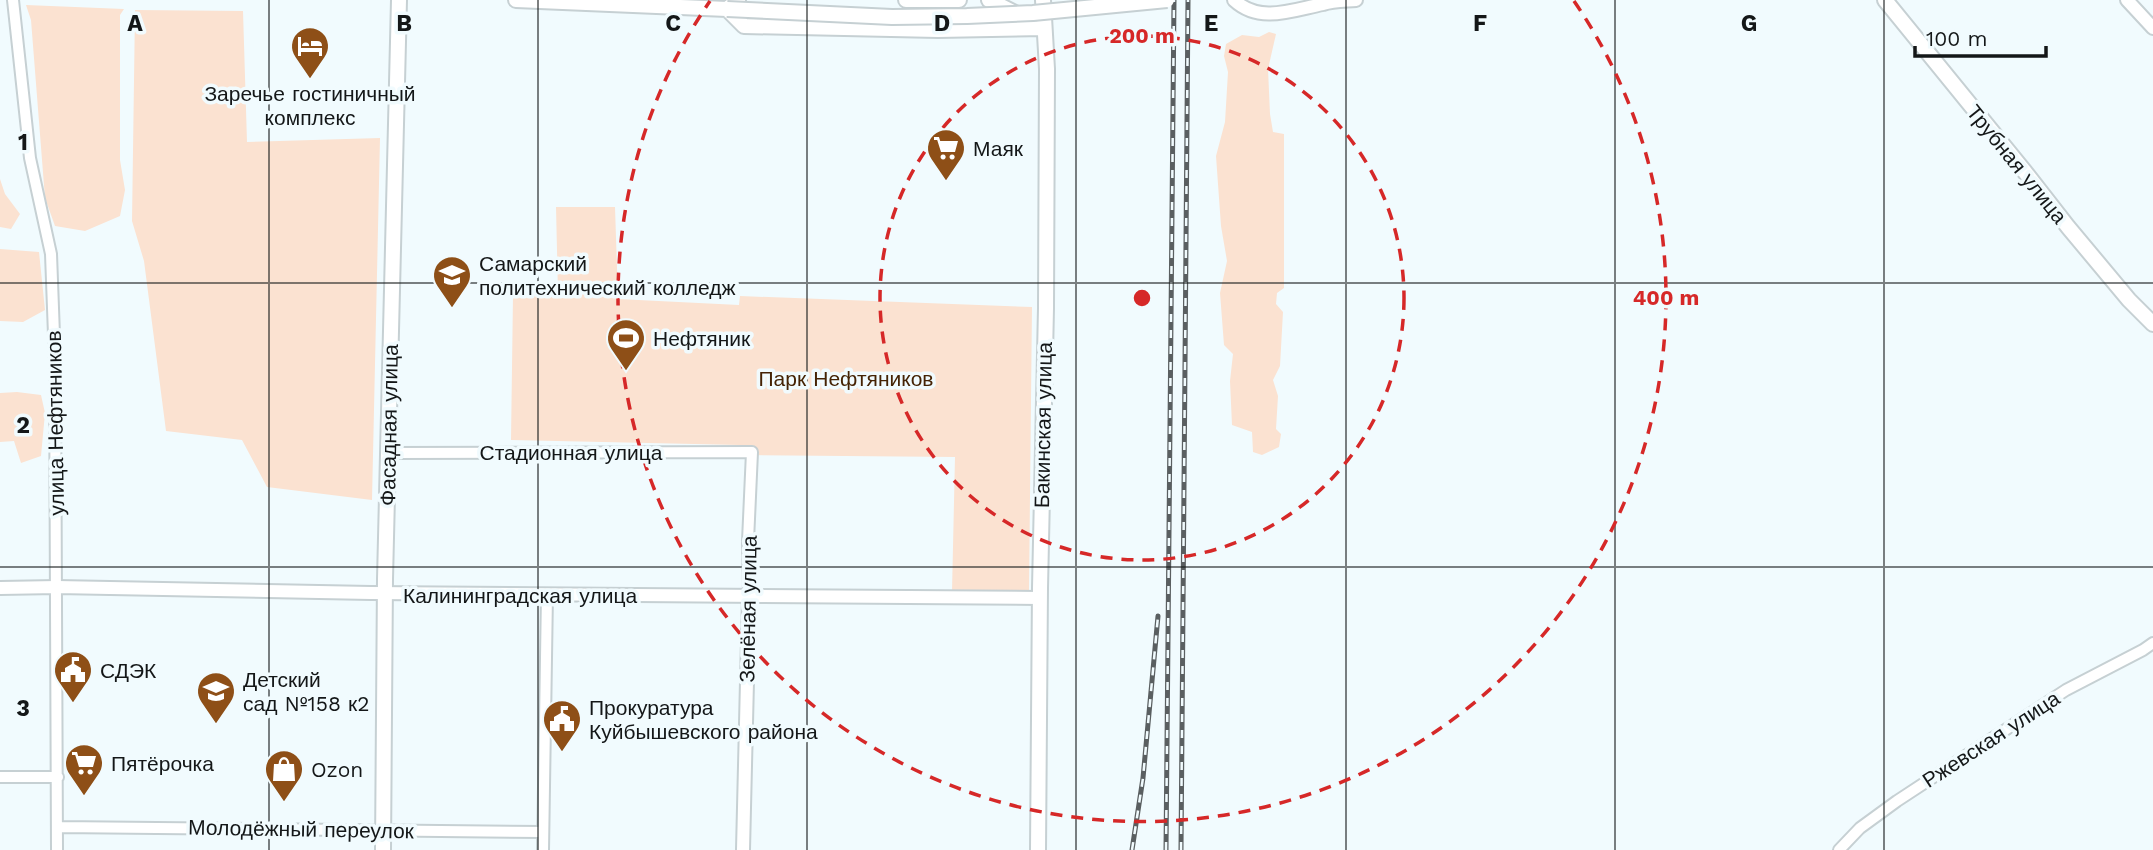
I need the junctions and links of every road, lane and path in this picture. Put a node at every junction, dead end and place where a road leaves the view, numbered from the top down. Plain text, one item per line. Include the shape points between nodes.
1 (13, 0) edge
2 (398, 0) edge
3 (516, 0) edge
4 (906, 0) edge
5 (959, 0) edge
6 (989, 0) edge
7 (1043, 0) edge
8 (1167, 0) edge
9 (1234, 0) edge
10 (1356, 0) edge
11 (1885, 0) edge
12 (2127, 0) edge
13 (732, 4) edge
14 (1044, 28) junction
15 (2153, 28) edge
16 (2153, 324) edge
17 (752, 452) joint
18 (389, 453) junction
19 (57, 587) junction
20 (0, 588) edge
21 (385, 593) junction
22 (547, 594) junction
23 (749, 597) junction
24 (1040, 598) junction
25 (2153, 643) edge
26 (0, 777) edge
27 (58, 777) junction
28 (58, 827) junction
29 (383, 829) junction
30 (543, 832) junction
31 (57, 850) edge
32 (383, 850) edge
33 (543, 850) edge
34 (743, 850) edge
35 (1038, 850) edge
36 (1839, 850) edge

1 - 19 street, улица Нефтяников via 30,158 51,254
2 - 18 main road, Фасадная улица
3 - 13 main road
4 - 5 main road
6 - 14 main road
7 - 14 main road, Бакинская улица
8 - 13 main road, bridge via 1033,13 892,17
9 - 10 street via 1261,15
11 - 16 main road, Трубная улица via 2068,228
12 - 15 street
13 - 14 main road via 744,26
14 - 24 main road, Бакинская улица via 1048,69
17 - 18 street, Стадионная улица
17 - 23 street, Зелёная улица
18 - 21 main road, Фасадная улица
19 - 20 street, Калининградская улица
19 - 21 street, Калининградская улица
19 - 27 street, улица Нефтяников
21 - 22 street, Калининградская улица
21 - 29 main road, Фасадная улица
22 - 23 street, Калининградская улица
22 - 30 street
23 - 24 street, Калининградская улица
23 - 34 street, Зелёная улица
24 - 35 main road, Бакинская улица
25 - 36 street, Ржевская улица via 2066,690 1897,801
26 - 27 street
27 - 28 street, улица Нефтяников
28 - 29 street, Молодёжный переулок
28 - 31 street, улица Нефтяников
29 - 30 street, Молодёжный переулок
29 - 32 main road, Фасадная улица
30 - 33 street

